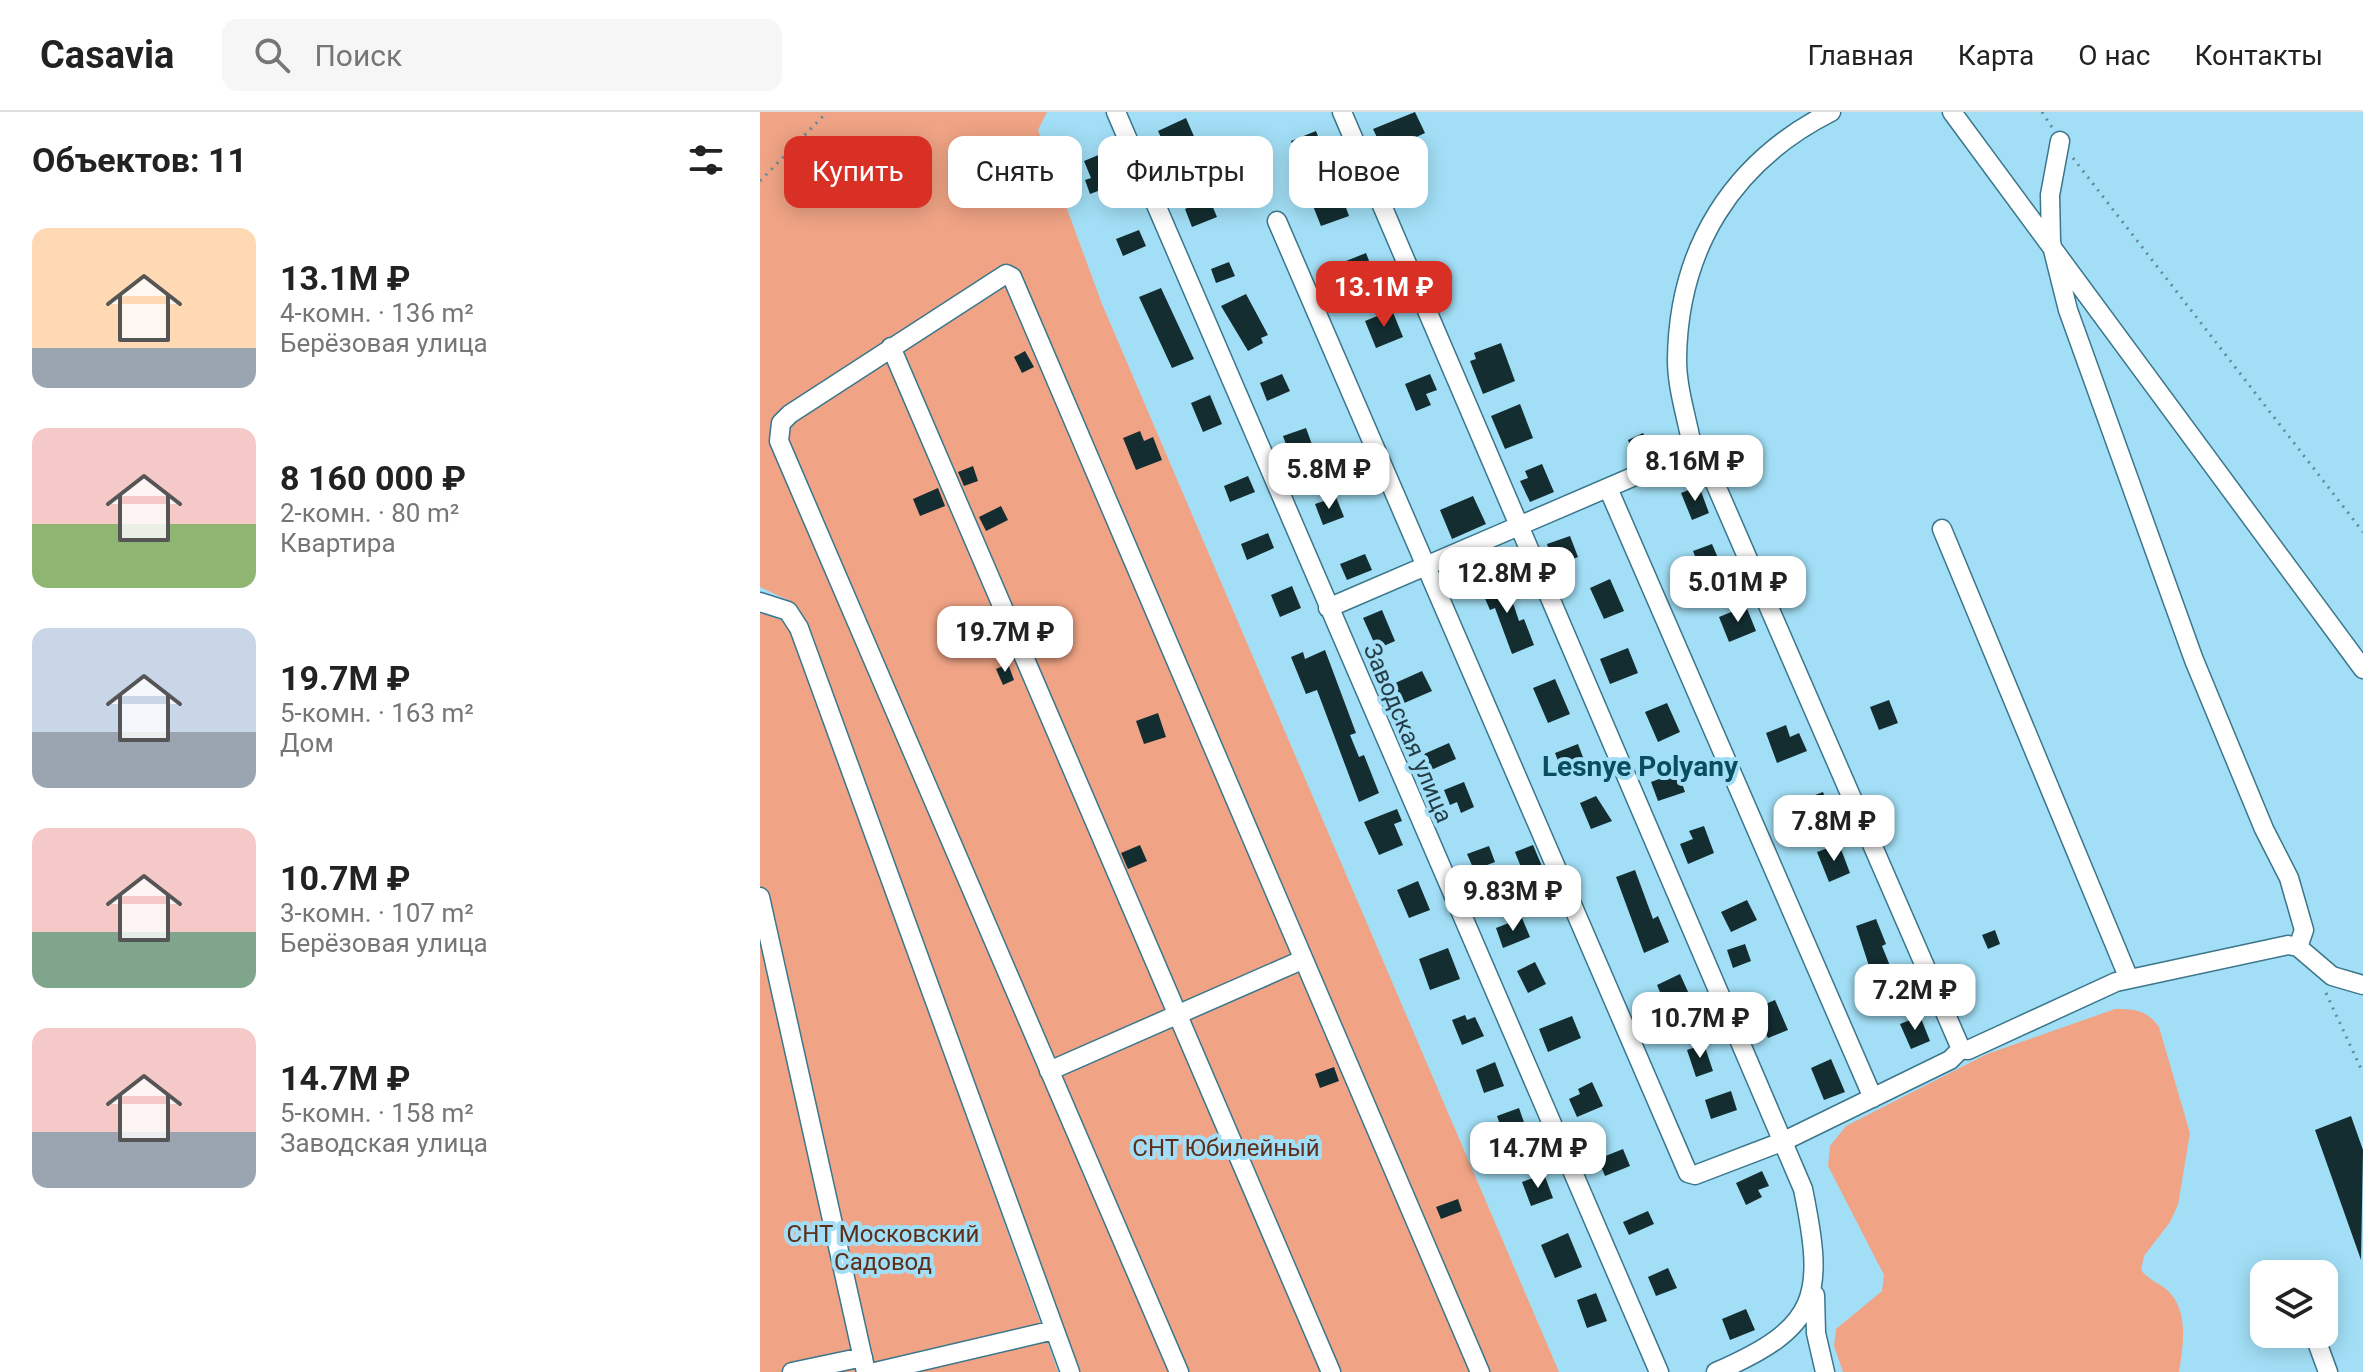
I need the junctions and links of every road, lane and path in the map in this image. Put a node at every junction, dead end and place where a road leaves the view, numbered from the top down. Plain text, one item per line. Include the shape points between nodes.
1 (827, 112) edge
2 (1116, 112) edge
3 (1342, 112) edge
4 (1831, 112) edge
5 (1952, 112) edge
6 (2042, 112) edge
7 (2060, 141) junction
8 (760, 181) edge
9 (1277, 221) dead end
10 (2055, 255) junction
11 (891, 347) junction
12 (1693, 451) junction
13 (1608, 488) junction
14 (1517, 527) junction
15 (1942, 529) dead end
16 (2363, 532) edge
17 (1424, 567) junction
18 (760, 602) edge
19 (1328, 608) junction
20 (2363, 669) edge
21 (760, 897) edge
22 (2298, 947) junction
23 (1302, 960) junction
24 (2129, 979) junction
25 (2320, 981) dead end
26 (2363, 985) edge
27 (1178, 1016) junction
28 (1961, 1049) junction
29 (1049, 1071) junction
30 (2363, 1073) edge
31 (1873, 1098) junction
32 (1784, 1141) junction
33 (1814, 1284) junction
34 (1054, 1330) junction
35 (2319, 1348) edge
36 (864, 1365) edge
37 (792, 1372) edge
38 (875, 1372) edge
39 (1070, 1372) edge
40 (1179, 1372) edge
41 (1331, 1372) edge
42 (1480, 1372) edge
43 (1659, 1372) edge
44 (1716, 1372) edge
45 (1825, 1372) edge
46 (2328, 1372) edge

1 - 8 path
2 - 19 street, Заводская улица
3 - 14 street
4 - 12 street via 1796,130 1737,181 1691,262 1677,361
5 - 10 street
6 - 7 path
7 - 10 street via 2050,195
7 - 16 path
9 - 17 street
10 - 20 street
10 - 22 street via 2068,310 2194,660 2299,906 2304,930
11 - 23 street via 1002,276 1012,277
11 - 27 street
11 - 29 street via 790,414 781,423 779,441
12 - 13 street
12 - 28 street via 1701,451 1707,461
13 - 14 street
13 - 31 street
14 - 17 street
14 - 32 street
15 - 24 street
17 - 19 street
17 - 32 street via 1688,1173 1695,1175
18 - 34 street via 788,611 799,628
19 - 43 street, Заводская улица
21 - 36 street
22 - 24 street
22 - 26 street via 2332,976
23 - 27 street
23 - 42 street
24 - 28 street
25 - 30 path
27 - 29 street
27 - 41 street
28 - 31 street via 1950,1060
29 - 40 street
31 - 32 street
32 - 33 street via 1803,1189
33 - 44 street via 1792,1330
33 - 45 street via 1816,1333
34 - 38 street
34 - 39 street
35 - 46 street
36 - 37 street

